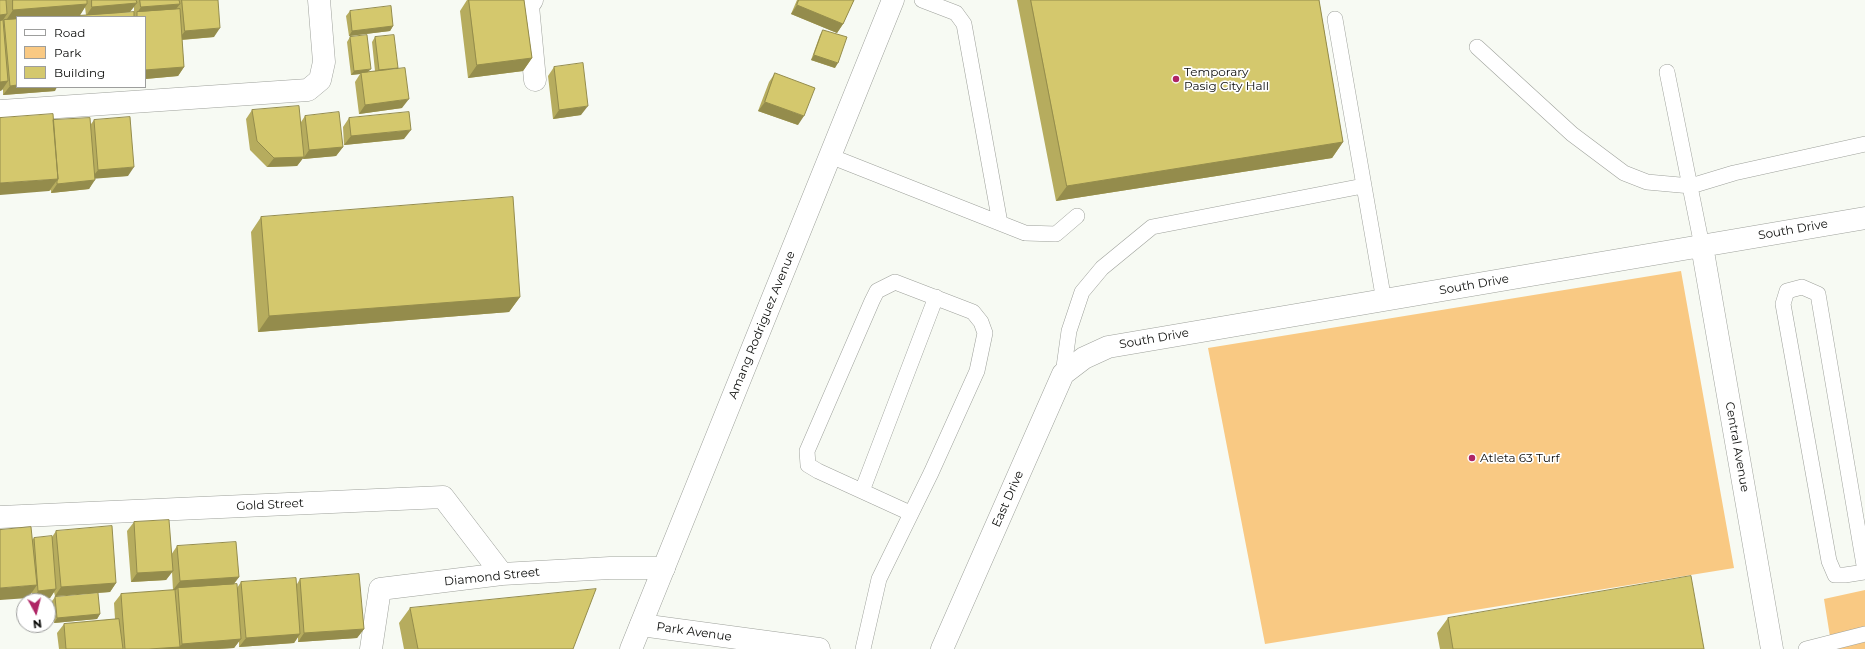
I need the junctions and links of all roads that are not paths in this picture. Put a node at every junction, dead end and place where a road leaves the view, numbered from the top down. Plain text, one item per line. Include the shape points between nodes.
1 (319, 0) edge
2 (532, 0) edge
3 (893, 0) edge
4 (922, 0) edge
5 (1335, 19) dead end
6 (1477, 47) dead end
7 (1667, 72) dead end
8 (534, 80) dead end
9 (0, 111) edge
10 (1865, 144) edge
11 (830, 156) junction
12 (1363, 186) junction
13 (1691, 186) junction
14 (1078, 216) dead end
15 (1865, 218) edge
16 (1000, 223) junction
17 (1702, 246) junction
18 (936, 298) junction
19 (1384, 300) junction
20 (1084, 358) joint
21 (1063, 374) junction
22 (862, 491) junction
23 (910, 513) junction
24 (0, 517) edge
25 (664, 568) junction
26 (1865, 572) edge
27 (502, 574) junction
28 (641, 625) junction
29 (1865, 634) edge
30 (371, 649) edge
31 (631, 649) edge
32 (819, 649) edge
33 (863, 649) edge
34 (942, 649) edge
35 (1772, 649) edge
36 (1806, 649) edge

1 - 9 street via 324,62 320,80 308,90
2 - 8 street via 528,6
3 - 11 street, Amang Rodriguez Avenue
4 - 16 lane via 956,13 964,24
5 - 12 lane
6 - 13 lane via 1572,134 1624,173 1647,182
7 - 13 lane
10 - 13 lane via 1734,173
11 - 16 lane
11 - 25 street, Amang Rodriguez Avenue
12 - 19 lane
12 - 21 lane via 1152,228 1102,268 1082,292 1069,332
13 - 17 lane
14 - 16 lane via 1056,234 1025,232
15 - 17 street, South Drive
17 - 19 street, South Drive
17 - 35 street, Central Avenue
18 - 22 lane
18 - 22 lane via 895,282 877,291 807,451 808,464 818,472
18 - 23 lane via 973,312 986,333 978,370
19 - 20 street, South Drive via 1108,347
20 - 21 street, East Drive
21 - 34 street, East Drive
22 - 23 lane
23 - 33 lane via 878,579
24 - 27 street, Gold Street via 443,497
25 - 27 street, Diamond Street
25 - 28 street, Amang Rodriguez Avenue
26 - 26 lane via 1818,294 1802,286 1787,291 1783,304 1829,562 1835,575
27 - 30 street, Diamond Street via 380,590
28 - 31 street, Amang Rodriguez Avenue
28 - 32 street, Park Avenue
29 - 36 lane

